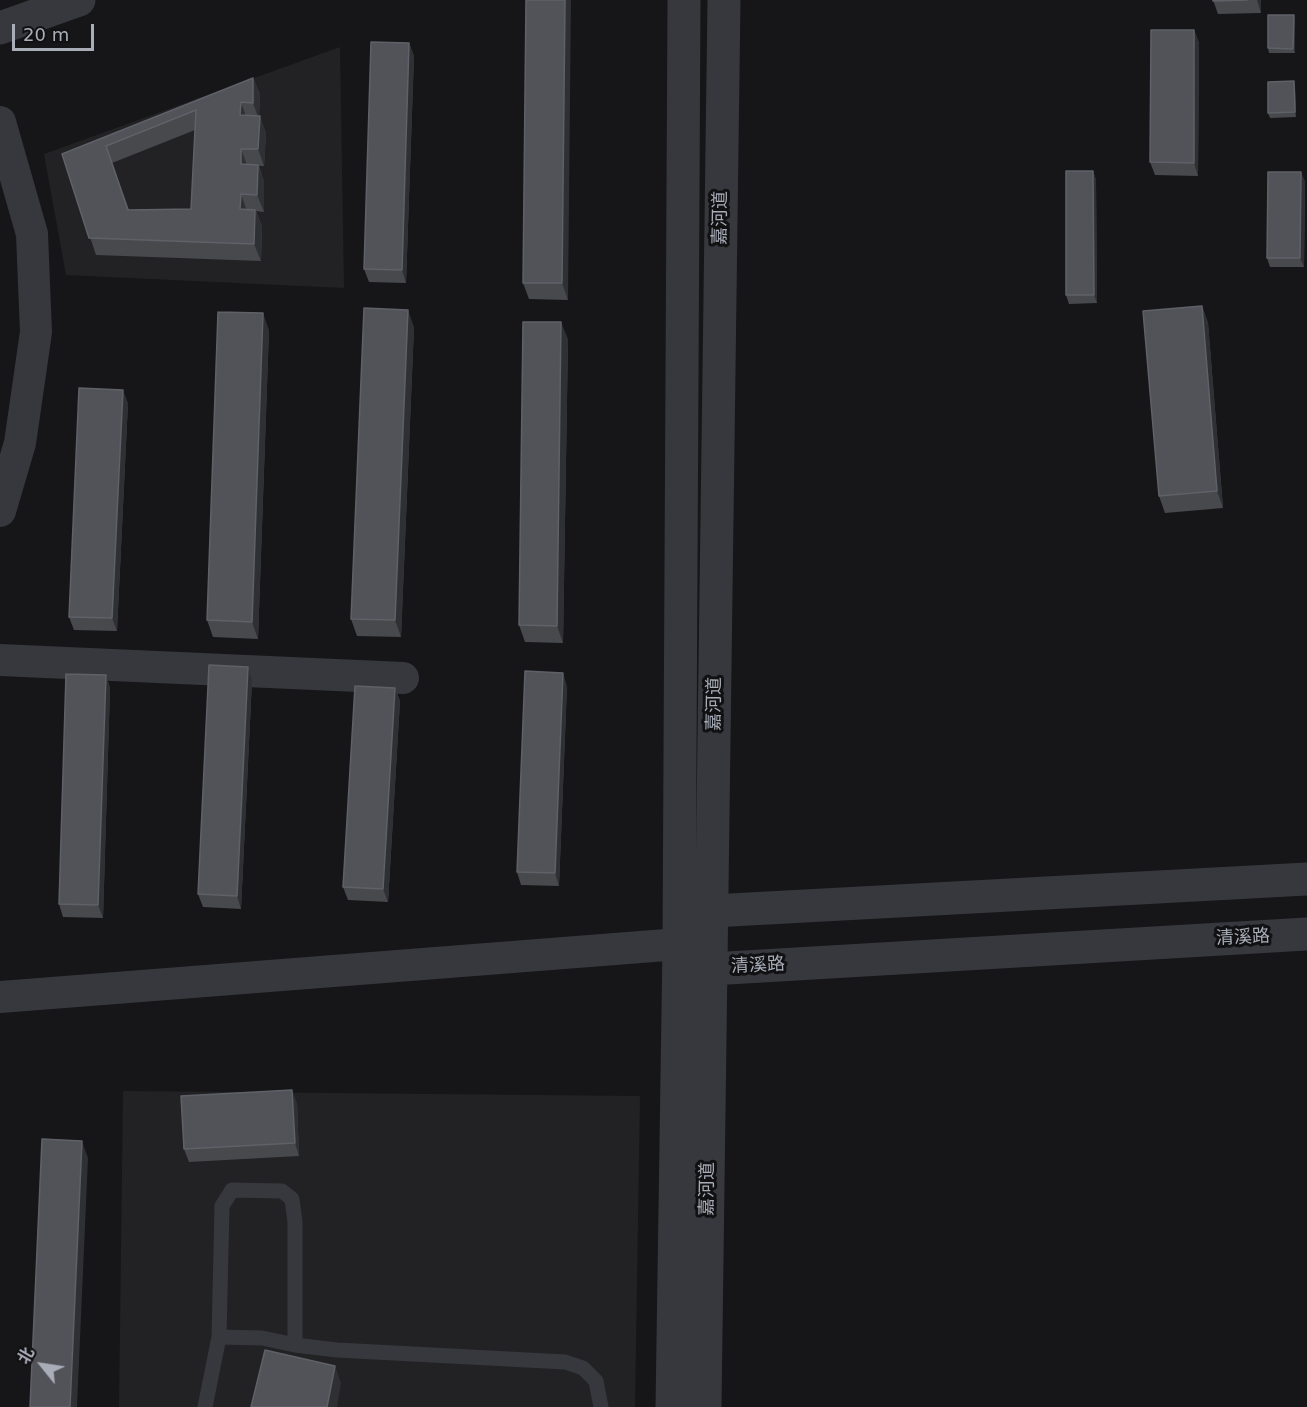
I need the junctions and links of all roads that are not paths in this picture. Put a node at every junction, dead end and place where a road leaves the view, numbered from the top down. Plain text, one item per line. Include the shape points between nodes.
1 (79, 0) edge
2 (684, 0) edge
3 (724, 0) edge
4 (0, 28) edge
5 (0, 122) edge
6 (0, 511) edge
7 (0, 660) edge
8 (403, 678) dead end
9 (1307, 879) edge
10 (712, 911) junction
11 (1307, 934) edge
12 (679, 944) junction
13 (711, 969) junction
14 (0, 997) edge
15 (219, 1337) junction
16 (295, 1345) junction
17 (204, 1407) edge
18 (601, 1407) edge
19 (672, 1407) edge
20 (705, 1407) edge

1 - 4 street
2 - 12 street, 嘉河道
3 - 10 street, 嘉河道
5 - 6 street via 32,234 36,332 20,443
7 - 8 street
9 - 10 street
10 - 12 street
10 - 13 street, 嘉河道
11 - 13 street, 清溪路
12 - 13 street, 清溪路
12 - 14 street
12 - 19 street, 嘉河道
13 - 20 street, 嘉河道
15 - 16 lane via 262,1338
15 - 16 lane via 222,1206 232,1190 282,1191 292,1199 295,1222
15 - 17 lane
16 - 18 lane via 565,1362 583,1368 596,1381

